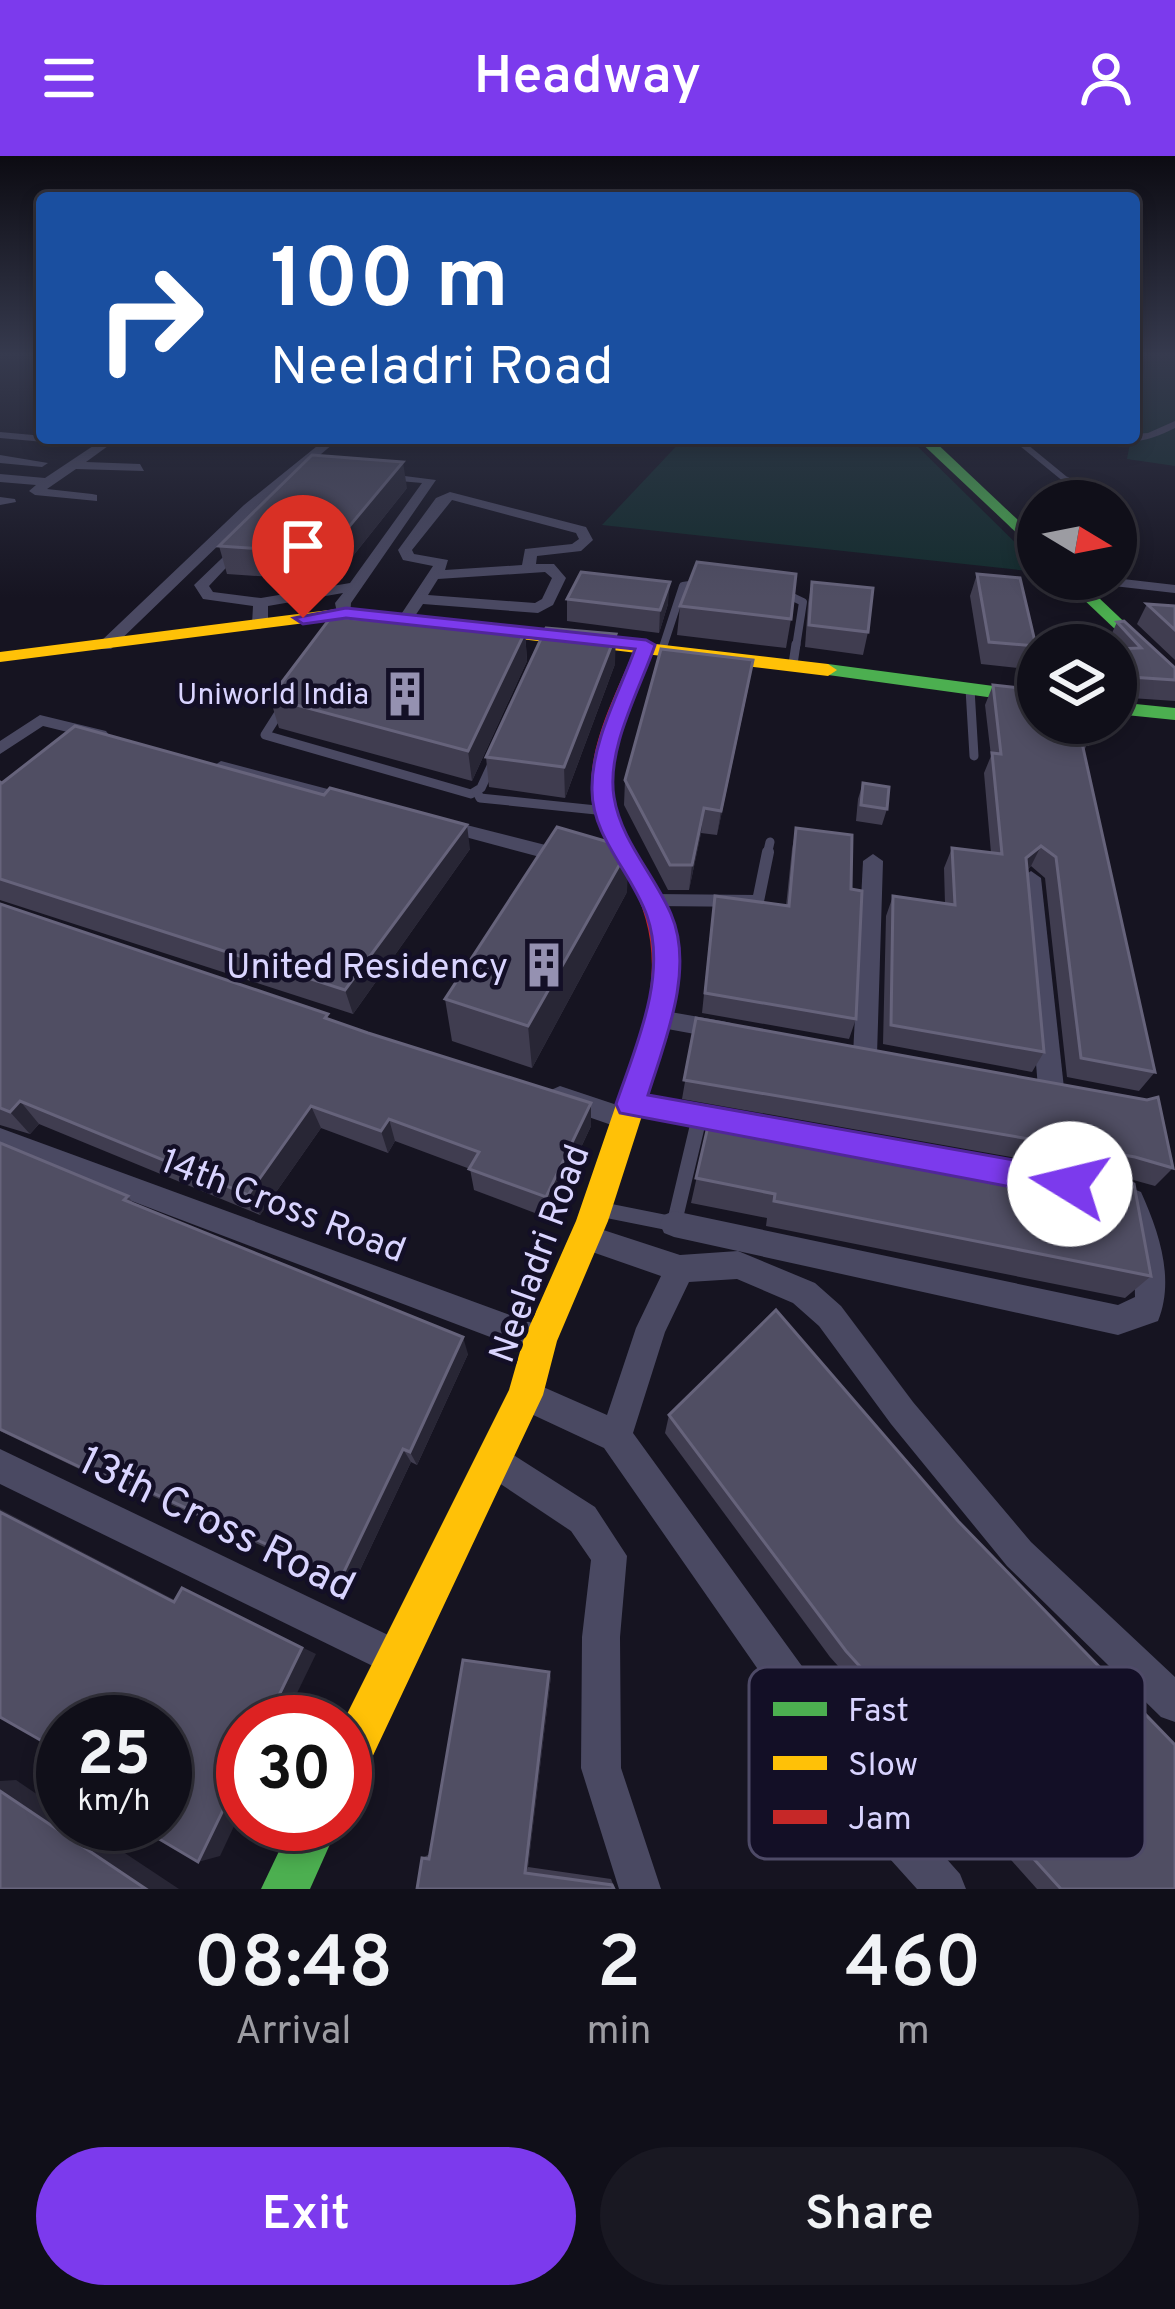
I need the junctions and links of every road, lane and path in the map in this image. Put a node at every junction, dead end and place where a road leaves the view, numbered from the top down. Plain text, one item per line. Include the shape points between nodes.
1 (0, 436) edge
2 (36, 439) edge
3 (102, 444) edge
4 (327, 444) edge
5 (930, 444) edge
6 (1022, 444) edge
7 (0, 459) edge
8 (42, 463) dead end
9 (68, 465) junction
10 (140, 468) dead end
11 (317, 468) edge
12 (362, 473) edge
13 (0, 478) edge
14 (1065, 480) edge
15 (45, 482) junction
16 (92, 498) dead end
17 (284, 502) edge
18 (1017, 516) edge
19 (250, 535) edge
20 (530, 558) junction
21 (438, 569) junction
22 (713, 583) edge
23 (1137, 585) edge
24 (1175, 589) edge
25 (772, 590) edge
26 (1092, 600) edge
27 (358, 610) junction
28 (424, 610) junction
29 (260, 614) junction
30 (105, 646) junction
31 (654, 646) junction
32 (0, 656) edge
33 (793, 664) junction
34 (1175, 680) edge
35 (970, 688) junction
36 (291, 695) edge
37 (1017, 695) edge
38 (1137, 710) edge
39 (1175, 714) edge
40 (133, 744) edge
41 (500, 745) edge
42 (0, 749) edge
43 (974, 756) dead end
44 (202, 762) edge
45 (477, 792) junction
46 (387, 810) edge
47 (607, 811) junction
48 (410, 816) edge
49 (770, 842) dead end
50 (873, 861) dead end
51 (595, 865) edge
52 (1031, 878) edge
53 (637, 882) junction
54 (659, 1018) junction
55 (751, 1035) edge
56 (865, 1055) edge
57 (1017, 1082) edge
58 (536, 1089) edge
59 (628, 1111) junction
60 (699, 1119) junction
61 (764, 1130) edge
62 (0, 1139) edge
63 (1108, 1189) edge
64 (596, 1208) junction
65 (674, 1225) junction
66 (585, 1238) junction
67 (680, 1269) junction
68 (540, 1341) junction
69 (525, 1395) junction
70 (616, 1436) junction
71 (493, 1459) junction
72 (0, 1466) edge
73 (396, 1658) junction
74 (780, 1667) edge
75 (1137, 1667) edge
76 (1145, 1674) edge
77 (1175, 1703) edge
78 (372, 1708) edge
79 (309, 1851) edge
80 (918, 1859) edge
81 (285, 1889) edge
82 (640, 1889) edge
83 (945, 1889) edge

1 - 2 street
3 - 9 street
4 - 30 street
5 - 18 main road
6 - 14 lane
7 - 8 street
9 - 10 street
9 - 15 street
11 - 17 street
12 - 27 street via 430,480
13 - 15 street
15 - 16 street via 37,493
19 - 29 street via 201,585 208,596
20 - 21 street
20 - 21 street via 586,540 581,530 450,496 405,550
20 - 28 street via 560,578 538,608
21 - 28 street
22 - 31 lane via 683,586
23 - 24 lane
25 - 33 lane via 803,602
26 - 34 main road
27 - 28 main road
27 - 29 main road
28 - 31 main road via 533,643
29 - 30 main road
30 - 32 main road
31 - 33 main road
31 - 47 main road, Neeladri Road via 605,759
33 - 35 main road
35 - 37 main road
35 - 43 lane
36 - 45 lane via 266,735
38 - 39 main road
40 - 42 street via 40,720
41 - 45 lane
44 - 46 street
45 - 47 lane via 500,803
47 - 53 main road, Neeladri Road
48 - 51 street
49 - 53 lane via 758,901
50 - 56 street
52 - 57 street via 1062,1090
53 - 54 main road, Neeladri Road via 666,951
54 - 55 street
54 - 59 main road, Neeladri Road
58 - 59 street
59 - 60 lane
59 - 64 main road, Neeladri Road
60 - 61 street
60 - 65 lane
62 - 68 street, 14th Cross Road
63 - 65 street via 1131,1201 1153,1292 1147,1310 1118,1320
64 - 65 lane
64 - 66 main road, Neeladri Road
66 - 67 street
66 - 68 main road, Neeladri Road
67 - 70 street
67 - 75 street via 738,1265 817,1304 1019,1554
68 - 69 main road, Neeladri Road
69 - 70 street
69 - 71 main road, Neeladri Road
70 - 74 street
71 - 73 main road, Neeladri Road
71 - 82 street via 583,1520 609,1556 601,1768
72 - 73 street, 13th Cross Road
73 - 78 main road, Neeladri Road
76 - 77 street
79 - 81 main road
80 - 83 street

